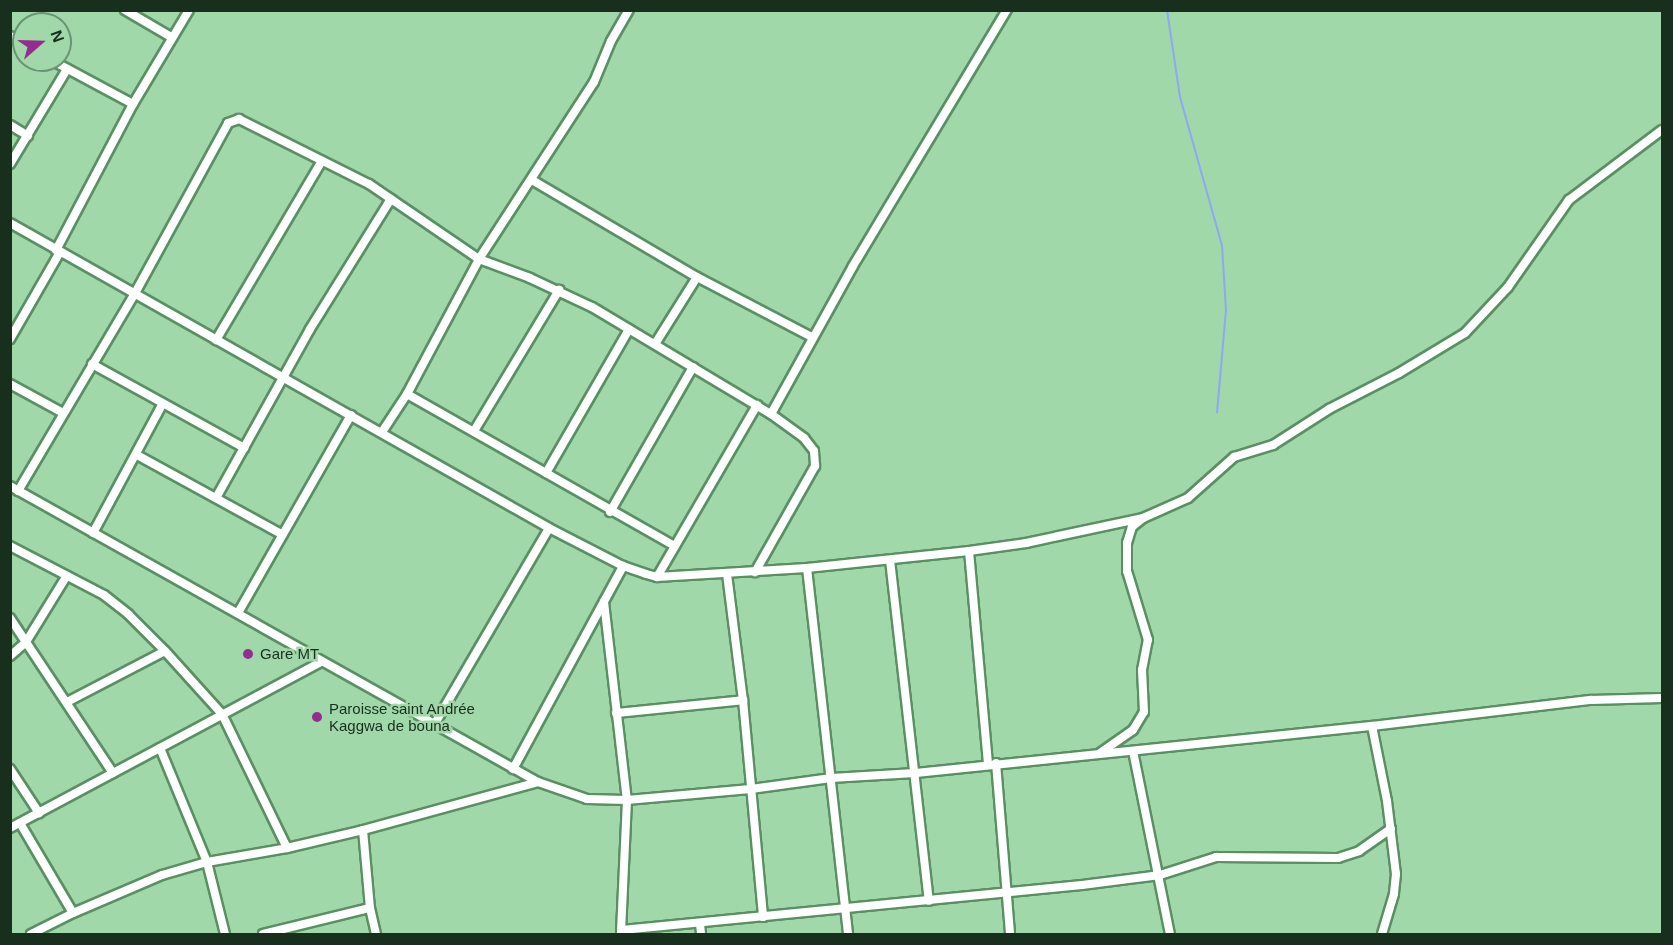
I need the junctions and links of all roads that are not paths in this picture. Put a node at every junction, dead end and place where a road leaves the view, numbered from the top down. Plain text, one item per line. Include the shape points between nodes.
1 (126, 10) edge
2 (189, 10) edge
3 (629, 10) edge
4 (1007, 10) edge
5 (171, 37) junction
6 (65, 72) edge
7 (72, 72) edge
8 (133, 104) junction
9 (10, 125) edge
10 (1662, 130) edge
11 (28, 135) junction
12 (322, 161) junction
13 (10, 164) edge
14 (532, 180) junction
15 (391, 199) junction
16 (10, 223) edge
17 (58, 251) junction
18 (479, 259) junction
19 (697, 277) junction
20 (559, 290) junction
21 (134, 295) junction
22 (14, 323) edge
23 (629, 329) junction
24 (812, 337) junction
25 (10, 339) edge
26 (216, 340) junction
27 (655, 344) junction
28 (92, 363) junction
29 (693, 367) junction
30 (281, 378) junction
31 (10, 384) edge
32 (407, 394) junction
33 (162, 405) junction
34 (757, 405) junction
35 (63, 413) junction
36 (771, 414) junction
37 (351, 415) junction
38 (474, 431) junction
39 (382, 432) junction
40 (244, 447) junction
41 (137, 455) junction
42 (546, 473) junction
43 (14, 488) edge
44 (216, 498) junction
45 (610, 512) junction
46 (1143, 518) junction
47 (549, 528) junction
48 (93, 533) junction
49 (283, 536) junction
50 (10, 546) edge
51 (675, 546) junction
52 (969, 551) junction
53 (890, 560) junction
54 (623, 567) junction
55 (807, 568) junction
56 (755, 572) junction
57 (727, 574) junction
58 (66, 577) junction
59 (657, 577) junction
60 (604, 602) junction
61 (238, 614) junction
62 (10, 618) edge
63 (26, 642) junction
64 (165, 651) junction
65 (10, 656) edge
66 (321, 662) junction
67 (1662, 698) edge
68 (743, 700) junction
69 (67, 702) junction
70 (616, 713) junction
71 (222, 714) junction
72 (434, 725) junction
73 (1372, 726) junction
74 (160, 748) junction
75 (1133, 751) junction
76 (1097, 755) junction
77 (992, 764) junction
78 (10, 769) edge
79 (513, 769) junction
80 (113, 773) junction
81 (915, 773) junction
82 (831, 778) junction
83 (538, 782) junction
84 (751, 789) junction
85 (627, 800) junction
86 (39, 813) junction
87 (20, 823) junction
88 (10, 828) edge
89 (1391, 828) junction
90 (363, 830) junction
91 (287, 848) junction
92 (207, 862) junction
93 (1160, 875) junction
94 (1008, 894) junction
95 (929, 901) junction
96 (370, 908) junction
97 (845, 908) junction
98 (73, 913) junction
99 (763, 917) junction
100 (700, 924) junction
101 (294, 931) edge
102 (622, 932) edge
103 (31, 934) edge
104 (225, 934) edge
105 (263, 934) edge
106 (376, 934) edge
107 (701, 934) edge
108 (848, 934) edge
109 (1010, 934) edge
110 (1170, 934) edge
111 (1382, 934) edge

1 - 5 street
2 - 5 street
3 - 14 street via 594,82
4 - 24 street
5 - 8 street
6 - 11 street
7 - 8 street
8 - 17 street
9 - 11 street
10 - 46 street via 1569,200 1508,287 1459,337 1329,409 1273,445 1234,457 1188,498
11 - 13 street
12 - 15 street
12 - 21 street via 245,121 232,120
12 - 26 street
14 - 18 street
14 - 19 street
15 - 18 street
15 - 30 street
16 - 17 street
17 - 21 street
17 - 22 street
18 - 20 street
18 - 32 street
19 - 24 street
19 - 27 street
20 - 23 street
20 - 38 street
21 - 26 street
21 - 28 street
22 - 25 street
23 - 27 street
23 - 42 street
24 - 36 street
26 - 30 street
27 - 29 street
28 - 33 street
28 - 35 street
29 - 34 street
29 - 45 street
30 - 37 street
30 - 40 street
31 - 35 street
32 - 38 street
32 - 39 street
33 - 40 street
33 - 41 street
34 - 36 street
34 - 51 street
35 - 43 street
36 - 56 street via 804,438 814,451 815,466
37 - 39 street
37 - 49 street
38 - 42 street
39 - 47 street
40 - 44 street
41 - 44 street
41 - 48 street
42 - 45 street
43 - 48 street
44 - 49 street
45 - 51 street
46 - 52 street
46 - 76 street via 1129,533 1126,558 1133,598 1148,640 1142,670 1144,712 1137,727
47 - 54 street
47 - 72 street
48 - 61 street
49 - 61 street
50 - 58 street
51 - 59 street
52 - 53 street
52 - 77 street
53 - 55 street
53 - 81 street
54 - 59 street
54 - 60 street
55 - 56 street
55 - 82 street
56 - 57 street
57 - 59 street
57 - 68 street
58 - 63 street
58 - 64 street via 104,595
60 - 70 street
60 - 79 street
61 - 66 street
62 - 63 street
63 - 65 street
63 - 69 street
64 - 69 street
64 - 71 street
66 - 71 street
66 - 72 street
67 - 73 street via 1591,700
68 - 70 street
68 - 84 street
69 - 80 street
70 - 85 street
71 - 74 street
71 - 91 street
72 - 79 street
73 - 75 street
73 - 89 street
74 - 80 street
74 - 92 street
75 - 76 street
75 - 93 street
76 - 77 street
77 - 81 street
77 - 94 street
78 - 86 street
79 - 83 street
80 - 86 street
81 - 82 street
81 - 95 street
82 - 84 street
82 - 97 street
83 - 85 street via 587,799
83 - 90 street
84 - 85 street
84 - 99 street
85 - 102 street
86 - 87 street
87 - 88 street
87 - 98 street
89 - 93 street via 1359,851 1338,858 1216,857
89 - 111 street via 1396,885
90 - 91 street
90 - 96 street
91 - 92 street
92 - 98 street via 135,885
92 - 104 street
93 - 94 street
93 - 110 street
94 - 95 street
94 - 109 street
95 - 97 street
96 - 101 street
96 - 106 street
97 - 99 street
97 - 108 street
98 - 103 street
99 - 100 street
100 - 102 street
100 - 107 street
101 - 105 street

